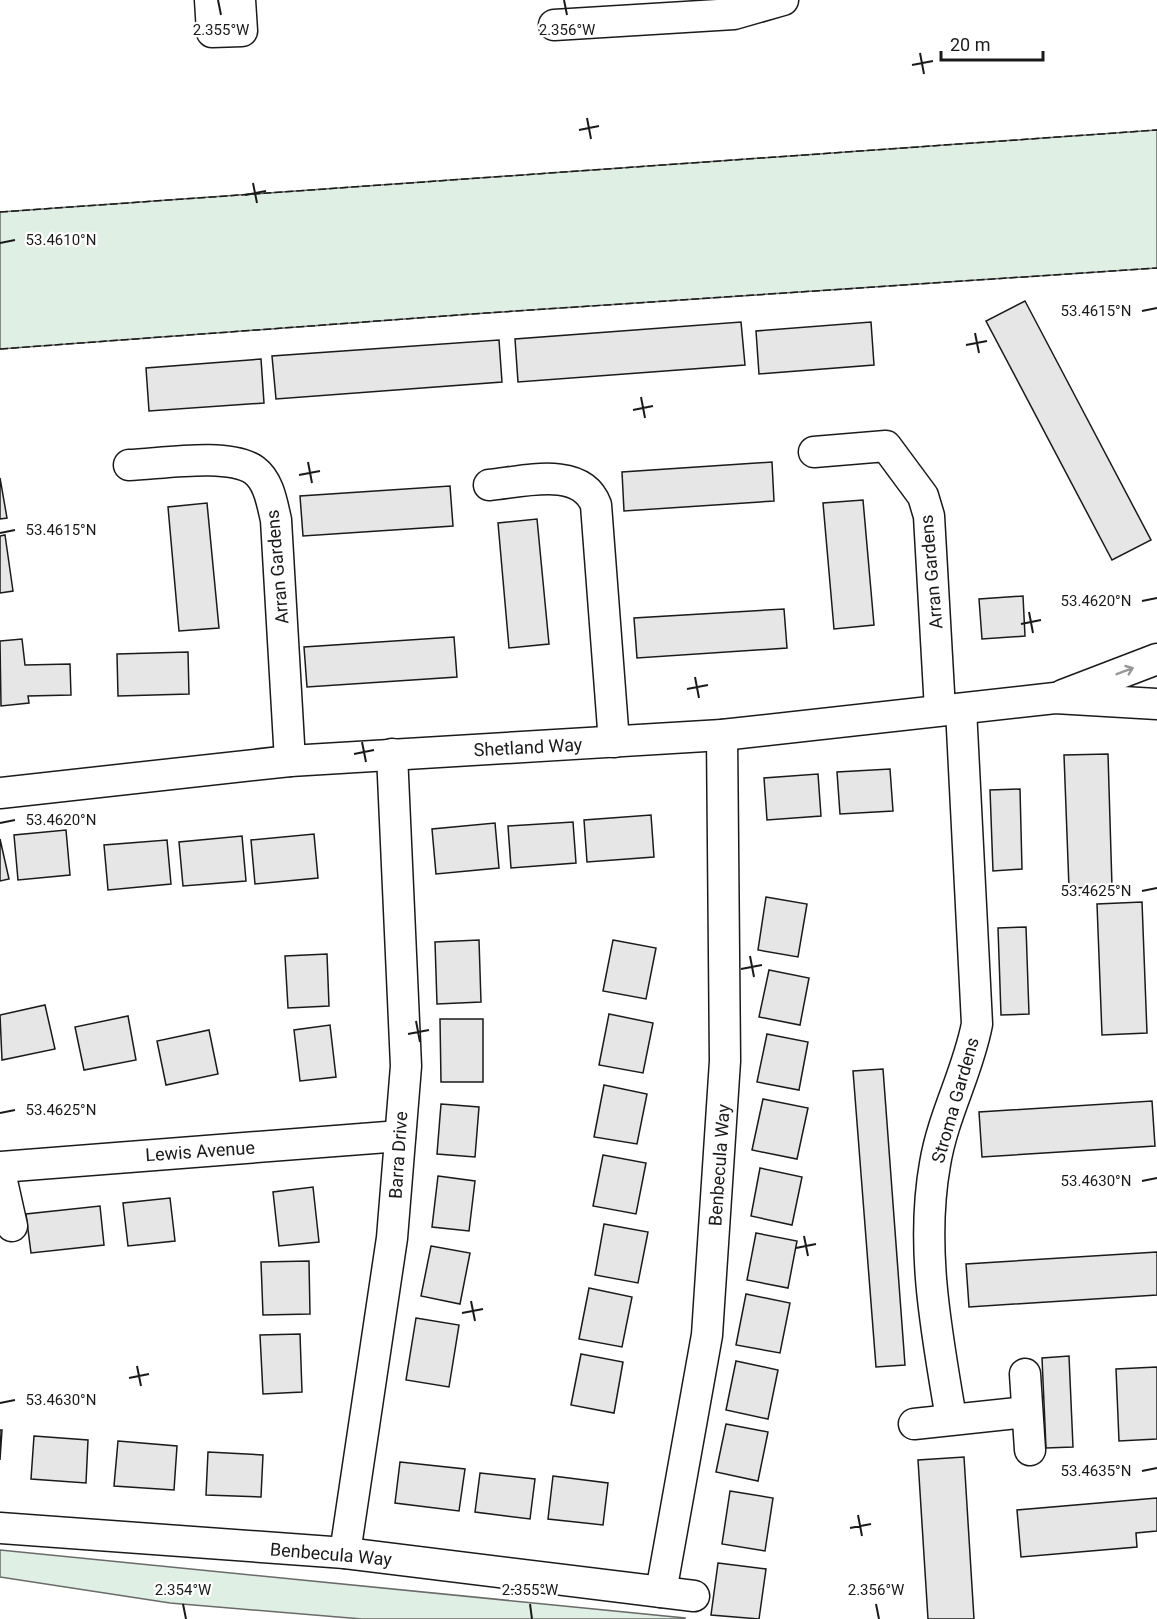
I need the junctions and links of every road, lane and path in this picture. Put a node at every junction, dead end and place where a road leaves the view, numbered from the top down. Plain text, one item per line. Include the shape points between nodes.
1 (210, 0) edge
2 (240, 0) edge
3 (783, 0) edge
4 (554, 26) dead end
5 (814, 452) dead end
6 (129, 465) dead end
7 (489, 485) dead end
8 (1157, 659) edge
9 (1055, 698) junction
10 (1157, 704) edge
11 (951, 710) junction
12 (722, 735) junction
13 (614, 742) junction
14 (392, 754) junction
15 (290, 760) junction
16 (0, 793) edge
17 (400, 1136) junction
18 (0, 1167) edge
19 (0, 1172) edge
20 (12, 1226) dead end
21 (1024, 1374) dead end
22 (1027, 1412) junction
23 (951, 1418) junction
24 (914, 1424) dead end
25 (1030, 1450) dead end
26 (0, 1528) edge
27 (345, 1553) junction
28 (661, 1592) junction
29 (694, 1596) dead end

1 - 2 street via 212,32 242,31
3 - 4 street via 734,14
5 - 11 street, Arran Gardens via 886,446 923,496 929,516
6 - 15 street, Arran Gardens via 236,461 255,470 267,487 276,520
7 - 13 street via 562,479 579,483 592,493
9 -> 8 street, Shetland Way
9 - 10 street, Shetland Way
9 - 11 street, Shetland Way
11 - 12 street, Shetland Way
11 - 23 street, Stroma Gardens via 977,1024 971,1056 934,1164 930,1232 933,1312
12 - 13 street, Shetland Way
12 - 28 street, Benbecula Way via 725,1061 707,1335
13 - 14 street, Shetland Way
14 - 15 street, Shetland Way
14 - 17 street, Barra Drive via 406,1066
15 - 16 street, Shetland Way
17 - 18 street, Lewis Avenue
17 - 27 street, Barra Drive via 392,1238
19 - 20 street
21 - 22 street
22 - 23 street
22 - 25 street
23 - 24 street
26 - 27 street, Benbecula Way
27 - 28 street, Benbecula Way
28 - 29 street, Benbecula Way

